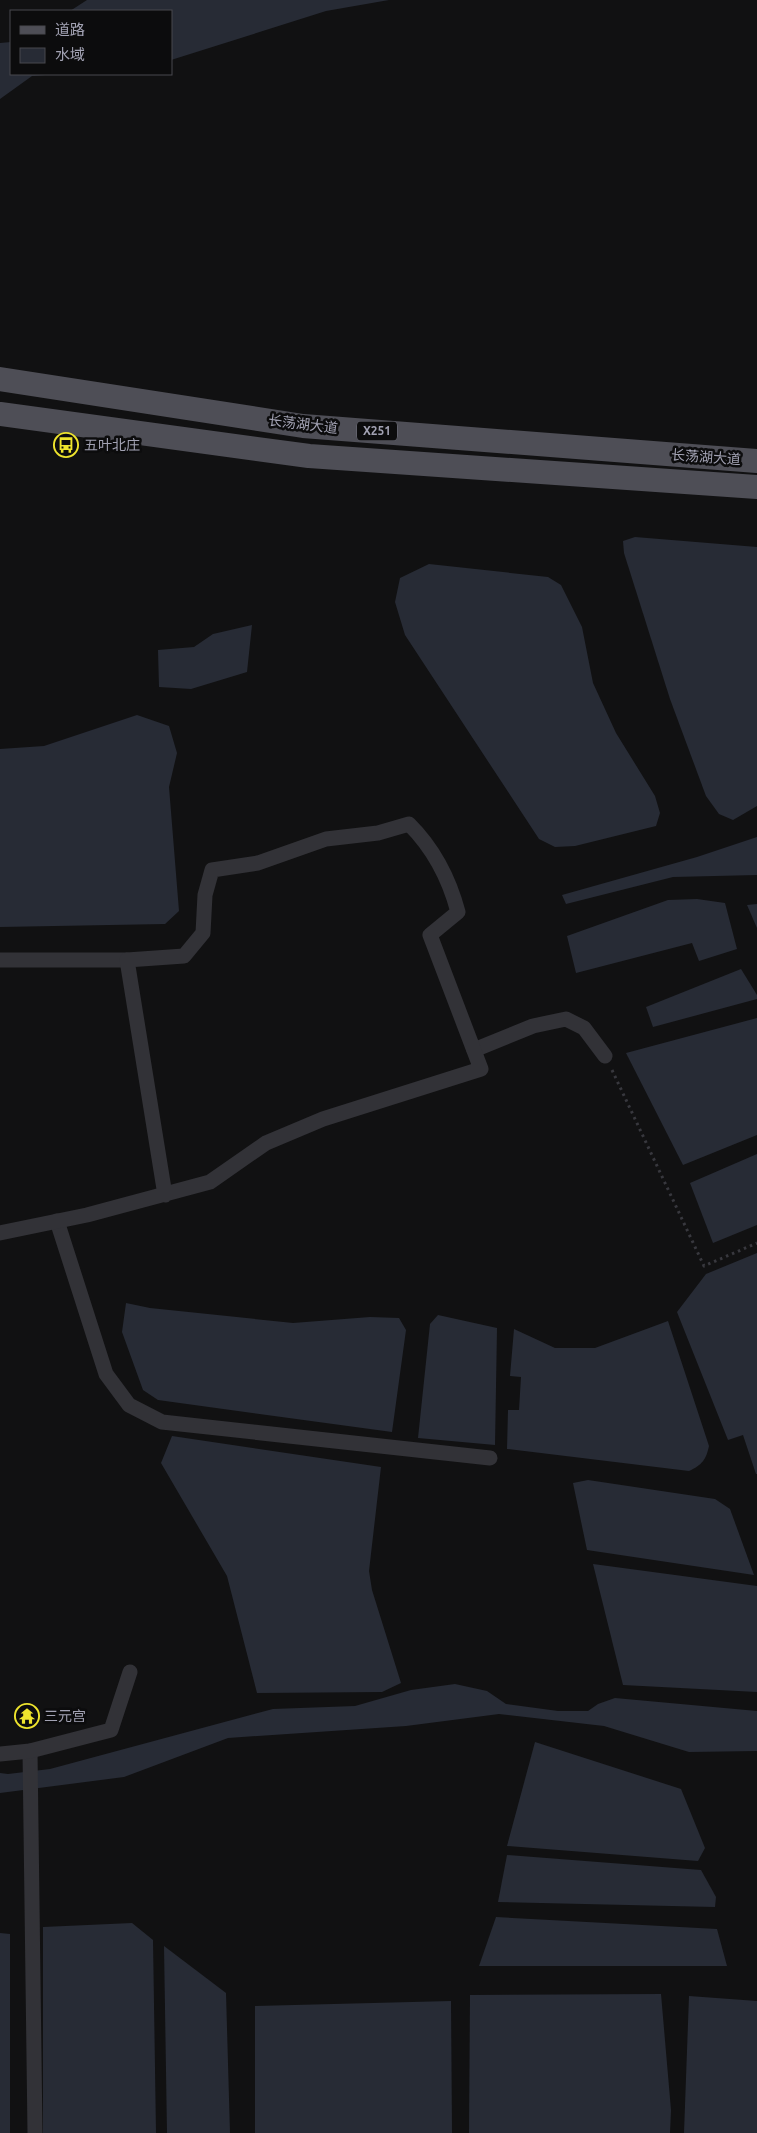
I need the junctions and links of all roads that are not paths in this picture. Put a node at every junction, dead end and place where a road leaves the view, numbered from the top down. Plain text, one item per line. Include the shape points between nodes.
1 (0, 379) edge
2 (0, 414) edge
3 (757, 461) edge
4 (757, 486) edge
5 (0, 960) edge
6 (127, 960) junction
7 (474, 1050) junction
8 (605, 1056) road end
9 (165, 1195) junction
10 (57, 1221) junction
11 (0, 1233) edge
12 (490, 1458) dead end
13 (130, 1672) dead end
14 (30, 1751) junction
15 (0, 1754) edge
16 (35, 2133) edge

1 - 3 main road, 长荡湖大道 / X251 via 303,426
2 - 4 main road, 长荡湖大道 / X251 via 309,456
5 - 6 street
6 - 7 street via 184,956 202,933 205,895 212,870 258,863 326,839 378,833 408,824 426,841 451,885 458,912 430,935
6 - 9 street
7 - 8 street via 533,1026 566,1019 584,1028
7 - 9 street via 481,1069 323,1119 266,1143 210,1182
9 - 10 street
10 - 11 street
10 - 12 street via 106,1374 129,1405 162,1422
13 - 14 street via 111,1730
14 - 15 street
14 - 16 street

